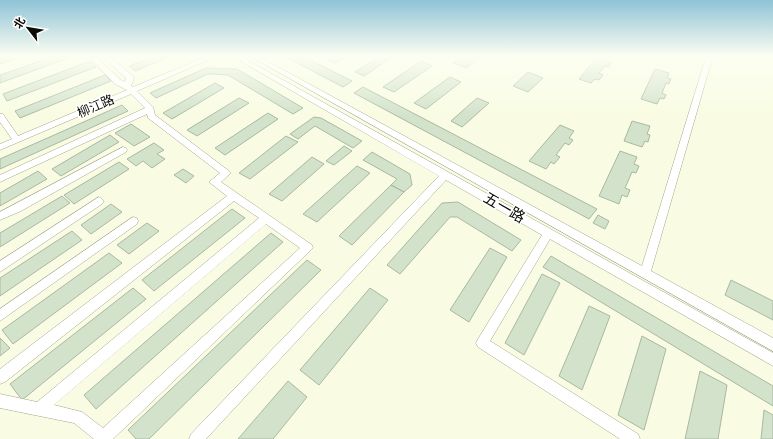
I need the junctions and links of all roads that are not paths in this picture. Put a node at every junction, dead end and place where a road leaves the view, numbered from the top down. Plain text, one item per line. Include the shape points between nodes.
1 (112, 76) edge
2 (128, 76) edge
3 (157, 76) edge
4 (161, 76) edge
5 (272, 76) edge
6 (290, 76) edge
7 (704, 76) edge
8 (130, 89) junction
9 (150, 109) junction
10 (0, 116) edge
11 (15, 137) junction
12 (0, 140) edge
13 (0, 147) edge
14 (123, 150) dead end
15 (465, 172) junction
16 (446, 174) junction
17 (0, 179) edge
18 (457, 181) junction
19 (234, 196) junction
20 (99, 201) dead end
21 (0, 216) edge
22 (266, 218) junction
23 (133, 221) dead end
24 (548, 234) junction
25 (0, 267) edge
26 (645, 274) junction
27 (0, 316) edge
28 (773, 345) edge
29 (773, 360) edge
30 (0, 377) edge
31 (0, 401) edge
32 (39, 409) junction
33 (103, 438) edge
34 (196, 439) edge
35 (634, 439) edge

1 - 8 street
2 - 8 street
3 - 8 street, 柳江路
4 - 8 street, 柳江路
5 - 16 street, 五一路
6 - 15 street, 五一路
7 - 26 street
8 - 9 street
8 - 11 street, 柳江路
9 - 17 street
9 - 19 street via 151,116 226,173 214,182
10 - 11 street
11 - 12 street, 柳江路
11 - 13 street, 柳江路
14 - 21 street
15 - 18 street
15 - 26 street, 五一路
16 - 18 street, 五一路
16 - 34 street
18 - 24 street, 五一路
19 - 22 street
19 - 30 street
20 - 25 street
22 - 32 street
22 - 33 street via 308,248
23 - 27 street
24 - 29 street, 五一路
24 - 35 street via 482,344
26 - 28 street, 五一路
31 - 32 street
32 - 33 street via 77,417

